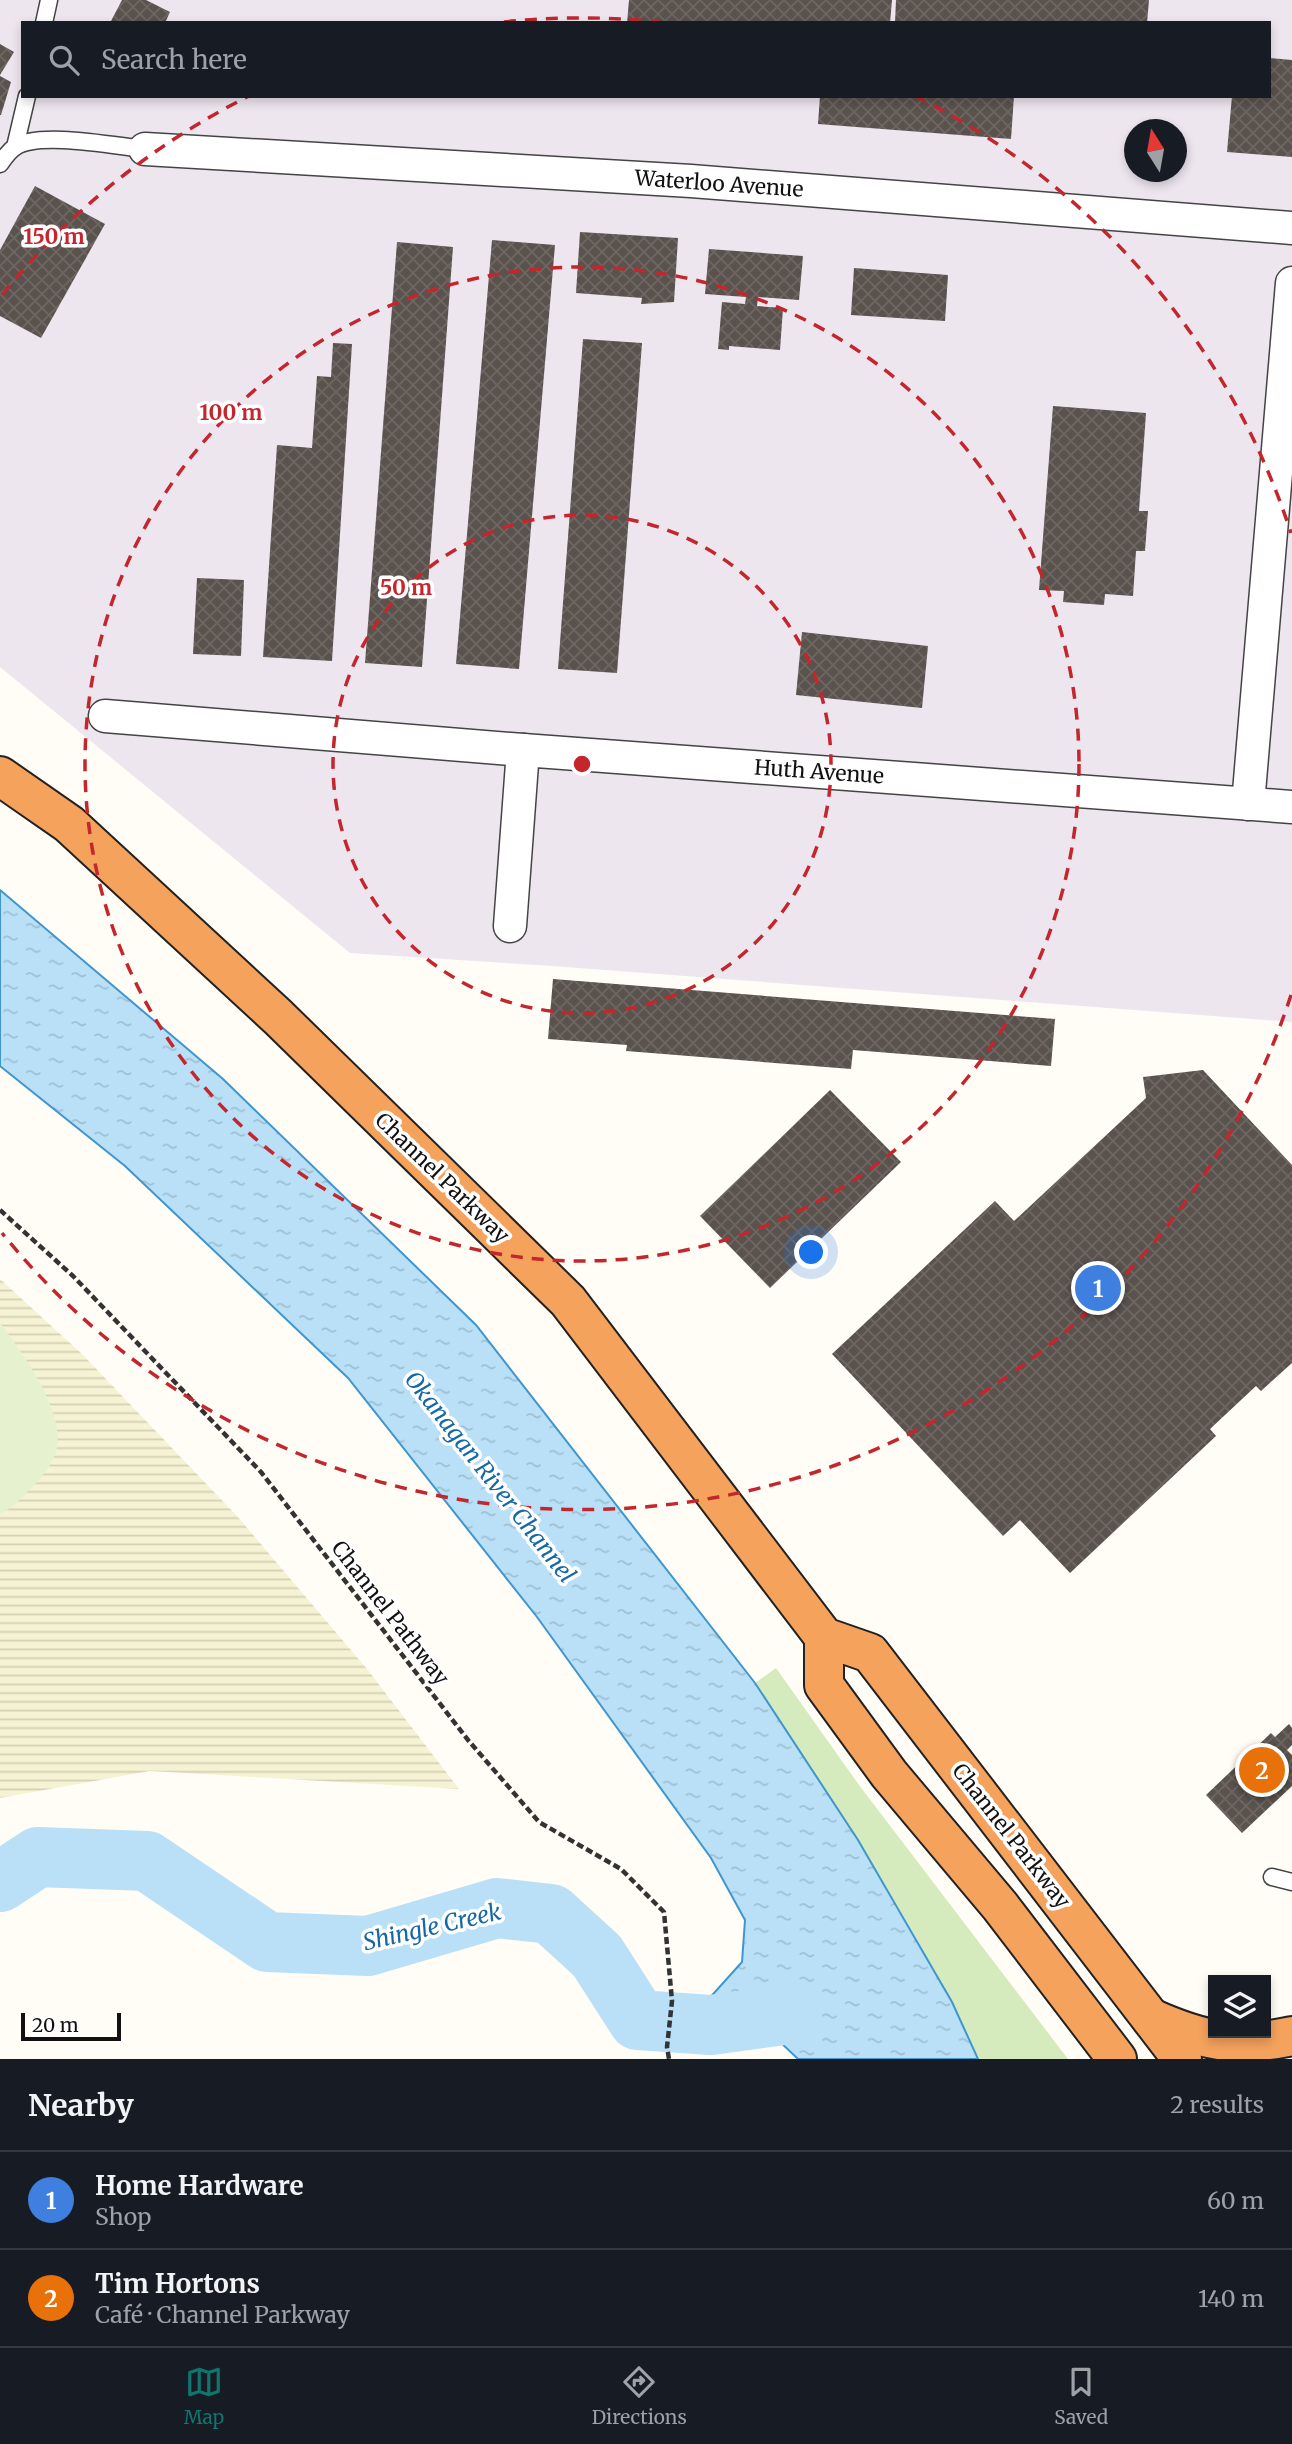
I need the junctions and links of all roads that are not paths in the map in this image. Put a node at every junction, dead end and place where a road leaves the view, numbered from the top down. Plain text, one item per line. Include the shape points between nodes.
1 (49, 0) edge
2 (44, 21) edge
3 (27, 98) edge
4 (15, 147) junction
5 (145, 149) joint
6 (0, 164) edge
7 (1292, 228) edge
8 (1292, 283) edge
9 (105, 716) dead end
10 (523, 750) junction
11 (0, 776) edge
12 (1248, 804) junction
13 (1292, 807) edge
14 (510, 926) dead end
15 (824, 1637) junction
16 (1272, 1877) dead end
17 (1292, 1882) edge
18 (1151, 2018) junction
19 (1292, 2036) edge
20 (1117, 2059) edge
21 (1182, 2059) edge

1 - 2 lane
3 - 4 lane
4 - 5 lane via 45,141
4 - 6 lane
5 - 7 street, Waterloo Avenue via 691,181
8 - 12 street
9 - 10 street, Huth Avenue
10 - 12 street, Huth Avenue
10 - 14 street
11 - 15 highway, Channel Parkway via 79,833 278,1017 568,1301
12 - 13 street, Huth Avenue
15 - 18 highway, Channel Parkway via 870,1653
15 - 20 highway via 824,1685 889,1774 1000,1906
16 - 17 lane
18 - 19 highway via 1209,2040 1238,2043
18 - 21 highway, Channel Parkway

